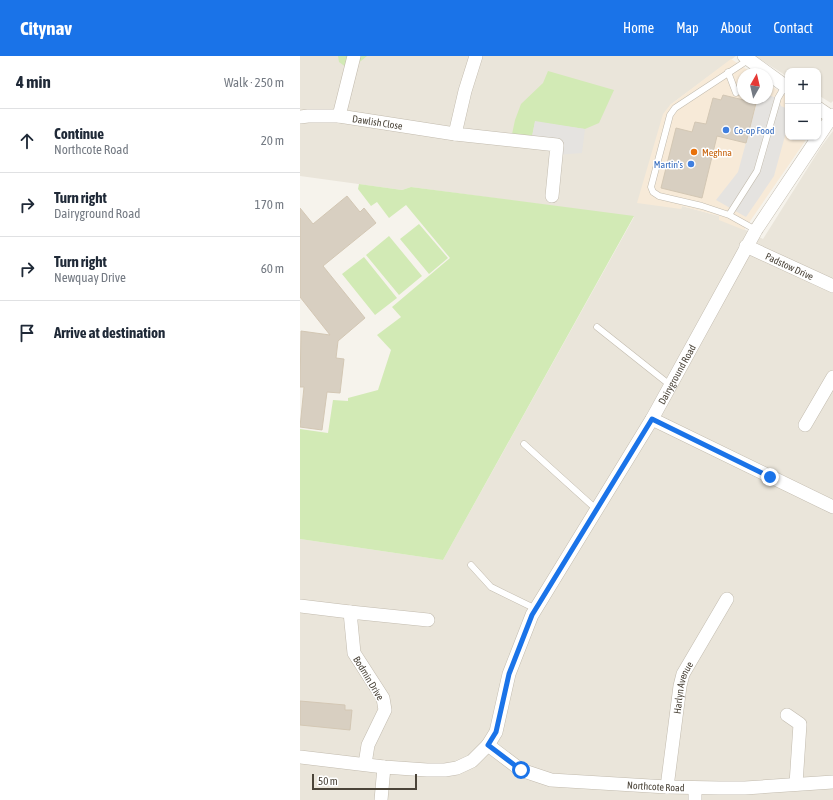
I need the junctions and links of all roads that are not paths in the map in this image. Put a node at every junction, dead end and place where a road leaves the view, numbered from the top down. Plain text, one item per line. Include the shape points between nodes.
1 (354, 56) edge
2 (476, 56) edge
3 (746, 58) edge
4 (728, 72) junction
5 (785, 86) edge
6 (785, 88) edge
7 (736, 93) dead end
8 (821, 110) edge
9 (339, 116) junction
10 (832, 116) edge
11 (300, 117) edge
12 (455, 134) junction
13 (552, 196) dead end
14 (729, 215) junction
15 (756, 230) junction
16 (746, 246) junction
17 (833, 286) edge
18 (597, 327) dead end
19 (833, 377) edge
20 (670, 385) junction
21 (652, 419) junction
22 (805, 425) dead end
23 (524, 444) dead end
24 (833, 507) edge
25 (596, 510) junction
26 (471, 565) dead end
27 (727, 599) dead end
28 (300, 606) edge
29 (536, 609) junction
30 (350, 612) junction
31 (428, 620) dead end
32 (787, 715) dead end
33 (488, 745) junction
34 (300, 757) edge
35 (365, 764) junction
36 (384, 767) junction
37 (833, 782) edge
38 (796, 784) junction
39 (667, 786) junction
40 (695, 794) edge
41 (381, 800) edge

1 - 9 street
2 - 12 street
3 - 4 lane
3 - 5 street
4 - 7 lane
4 - 14 lane via 675,108 670,115 651,187 659,196
6 - 14 lane via 778,98 757,171
8 - 10 street
9 - 11 street, Dawlish Close
9 - 12 street, Dawlish Close
10 - 15 street, Dairyground Road
12 - 13 street, Dawlish Close via 557,145
14 - 15 lane
15 - 16 street, Dairyground Road
16 - 17 street, Padstow Drive
16 - 20 street, Dairyground Road
18 - 20 lane
19 - 22 street
20 - 21 street, Dairyground Road
21 - 24 street
21 - 25 street, Dairyground Road
23 - 25 lane
25 - 29 street, Dairyground Road
26 - 29 lane via 491,587
27 - 39 street, Harlyn Avenue via 684,674 680,686
28 - 30 street
29 - 33 street, Dairyground Road via 509,674 496,732
30 - 31 street
30 - 35 street, Bodmin Drive via 354,652 383,698 385,710 368,745
32 - 38 street via 800,724
33 - 36 street, Dairyground Road via 472,760 457,768 427,770
33 - 39 street, Northcote Road via 521,770 551,780
34 - 35 street, Dairyground Road
35 - 36 street, Dairyground Road
36 - 41 street
37 - 38 street, Northcote Road
38 - 40 street, Northcote Road
39 - 40 street, Northcote Road

